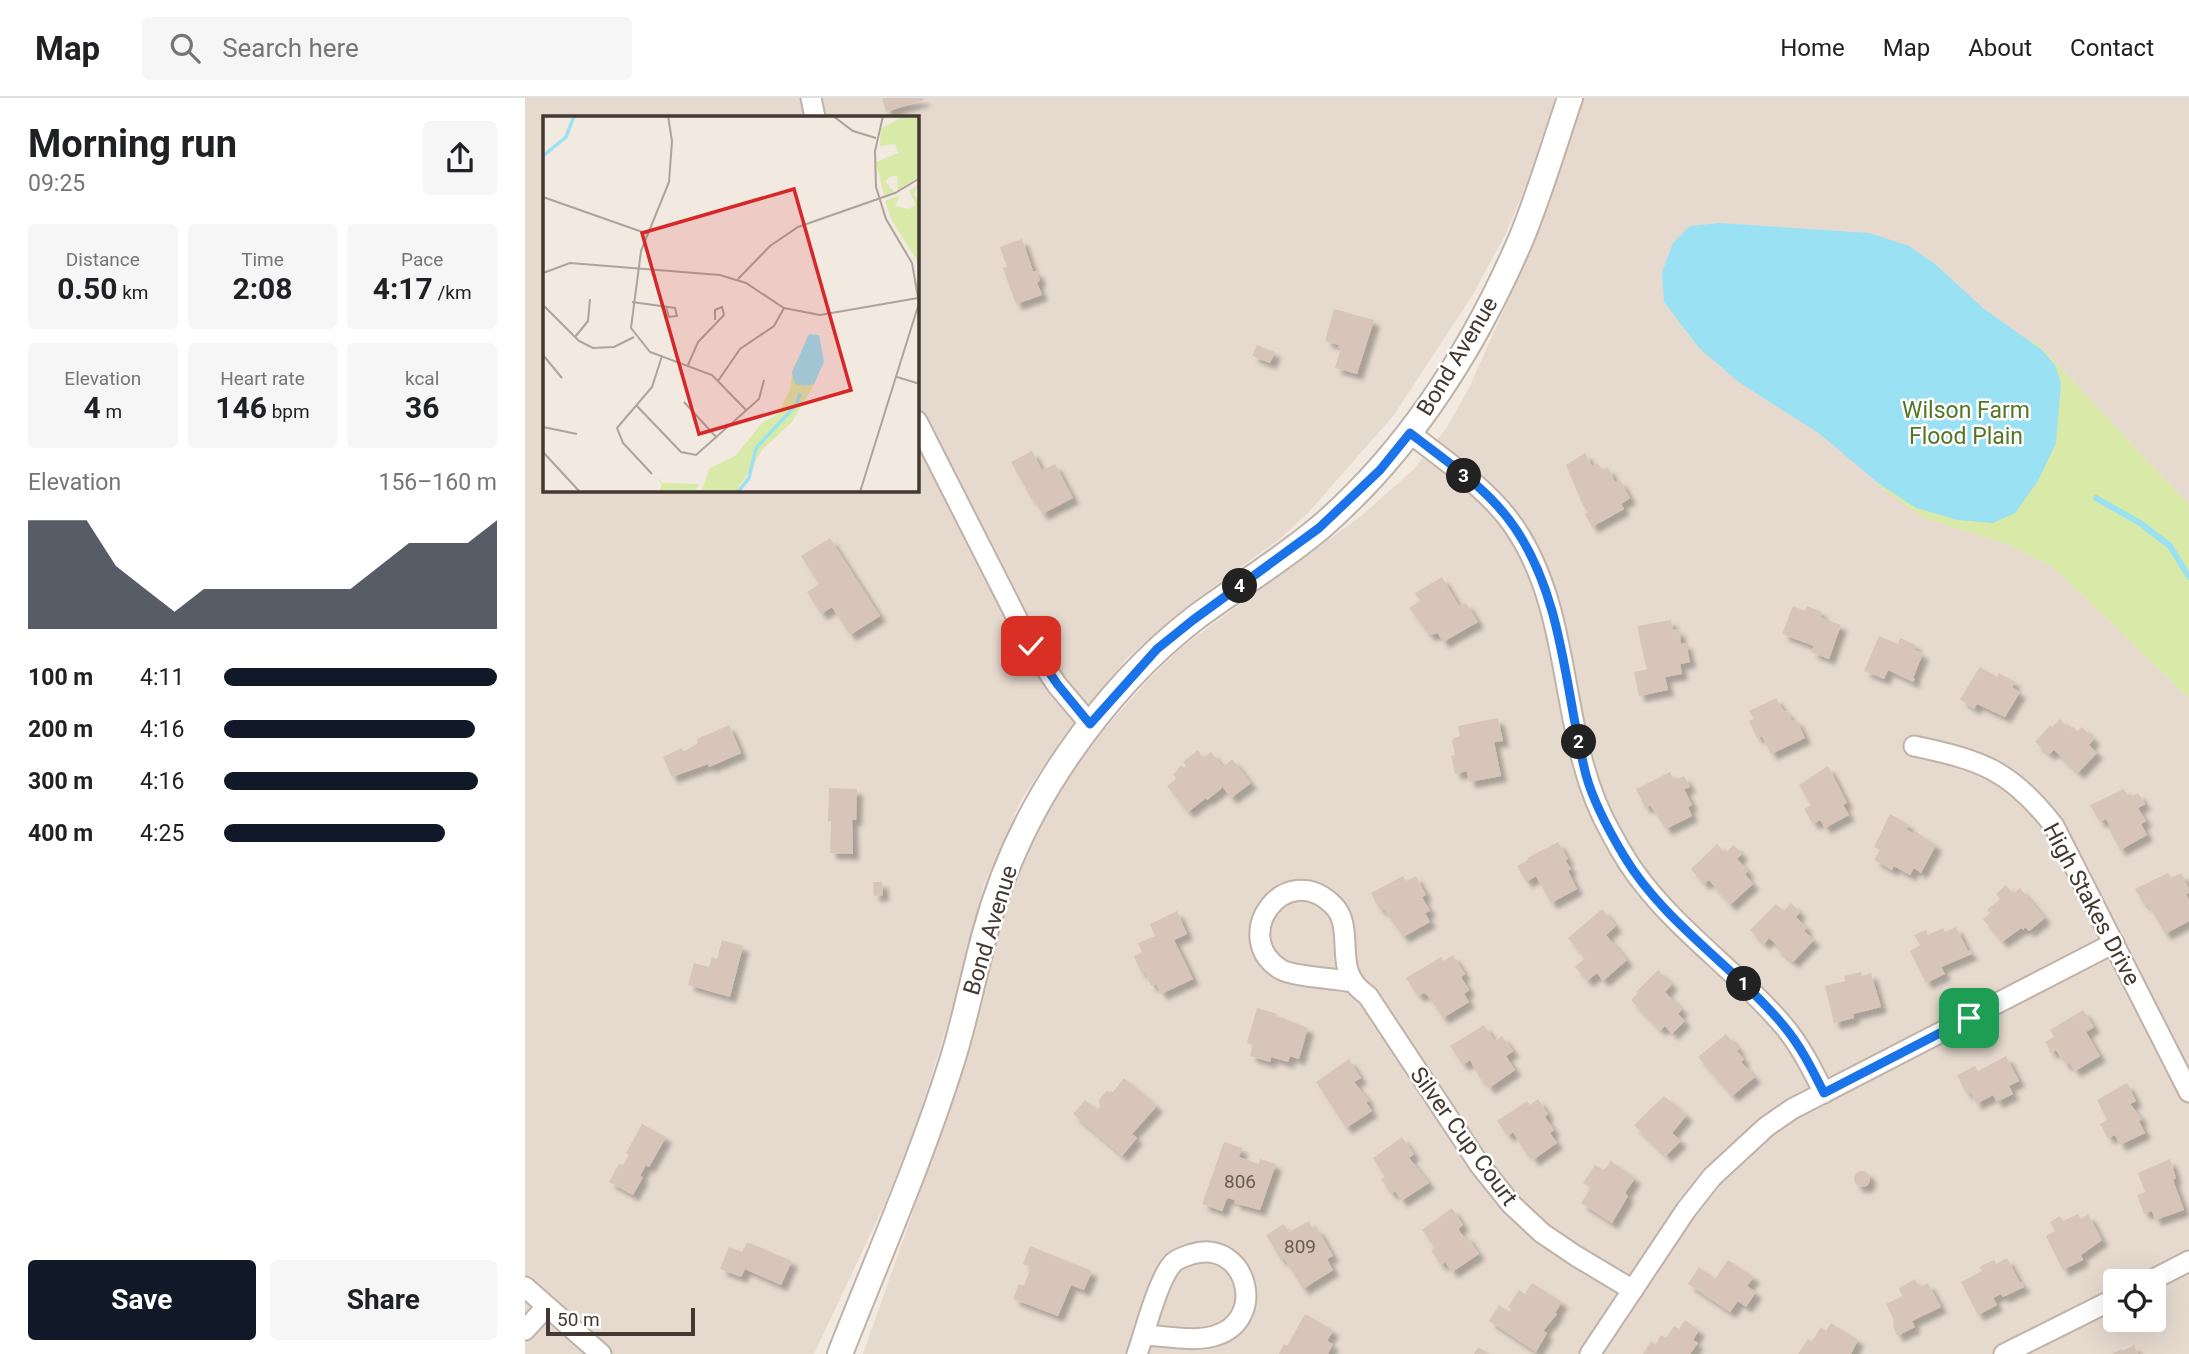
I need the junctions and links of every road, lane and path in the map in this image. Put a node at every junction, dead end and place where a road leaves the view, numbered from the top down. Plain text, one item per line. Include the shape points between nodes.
1 (811, 98) edge
2 (1570, 98) edge
3 (815, 116) edge
4 (919, 425) edge
5 (1410, 433) junction
6 (1090, 724) junction
7 (1915, 746) dead end
8 (2114, 943) junction
9 (1353, 982) junction
10 (2189, 1092) edge
11 (1824, 1093) junction
12 (2189, 1261) edge
13 (2166, 1273) edge
14 (525, 1287) edge
15 (1633, 1290) junction
16 (2103, 1304) edge
17 (546, 1307) junction
18 (525, 1330) edge
19 (1144, 1335) junction
20 (601, 1354) edge
21 (840, 1354) edge
22 (1137, 1354) edge
23 (1590, 1354) edge
24 (2004, 1354) edge

1 - 3 street
2 - 5 street, Bond Avenue via 1545,177 1493,299
4 - 6 street via 1031,646
5 - 6 street, Bond Avenue via 1380,470 1319,528 1157,649
5 - 11 street via 1479,488 1514,525 1528,548 1548,594 1587,777 1625,859 1660,902 1785,1027
6 - 21 street, Bond Avenue via 1035,808 998,891 951,1063
7 - 8 street, High Stakes Drive via 1991,767 2035,801 2054,825
8 - 10 street, High Stakes Drive
8 - 11 street
9 - 9 street, Silver Cup Court via 1347,967 1344,925 1336,907 1297,890 1271,904 1259,934 1272,962 1299,975
9 - 15 street, Silver Cup Court via 1368,996 1479,1164 1511,1204 1542,1233
11 - 15 street via 1766,1127 1720,1170 1686,1210
12 - 13 street
14 - 17 street
15 - 23 street
16 - 24 street
17 - 18 street
17 - 20 street
19 - 19 street via 1173,1263 1208,1251 1239,1269 1246,1303 1228,1329 1206,1337
19 - 22 street

